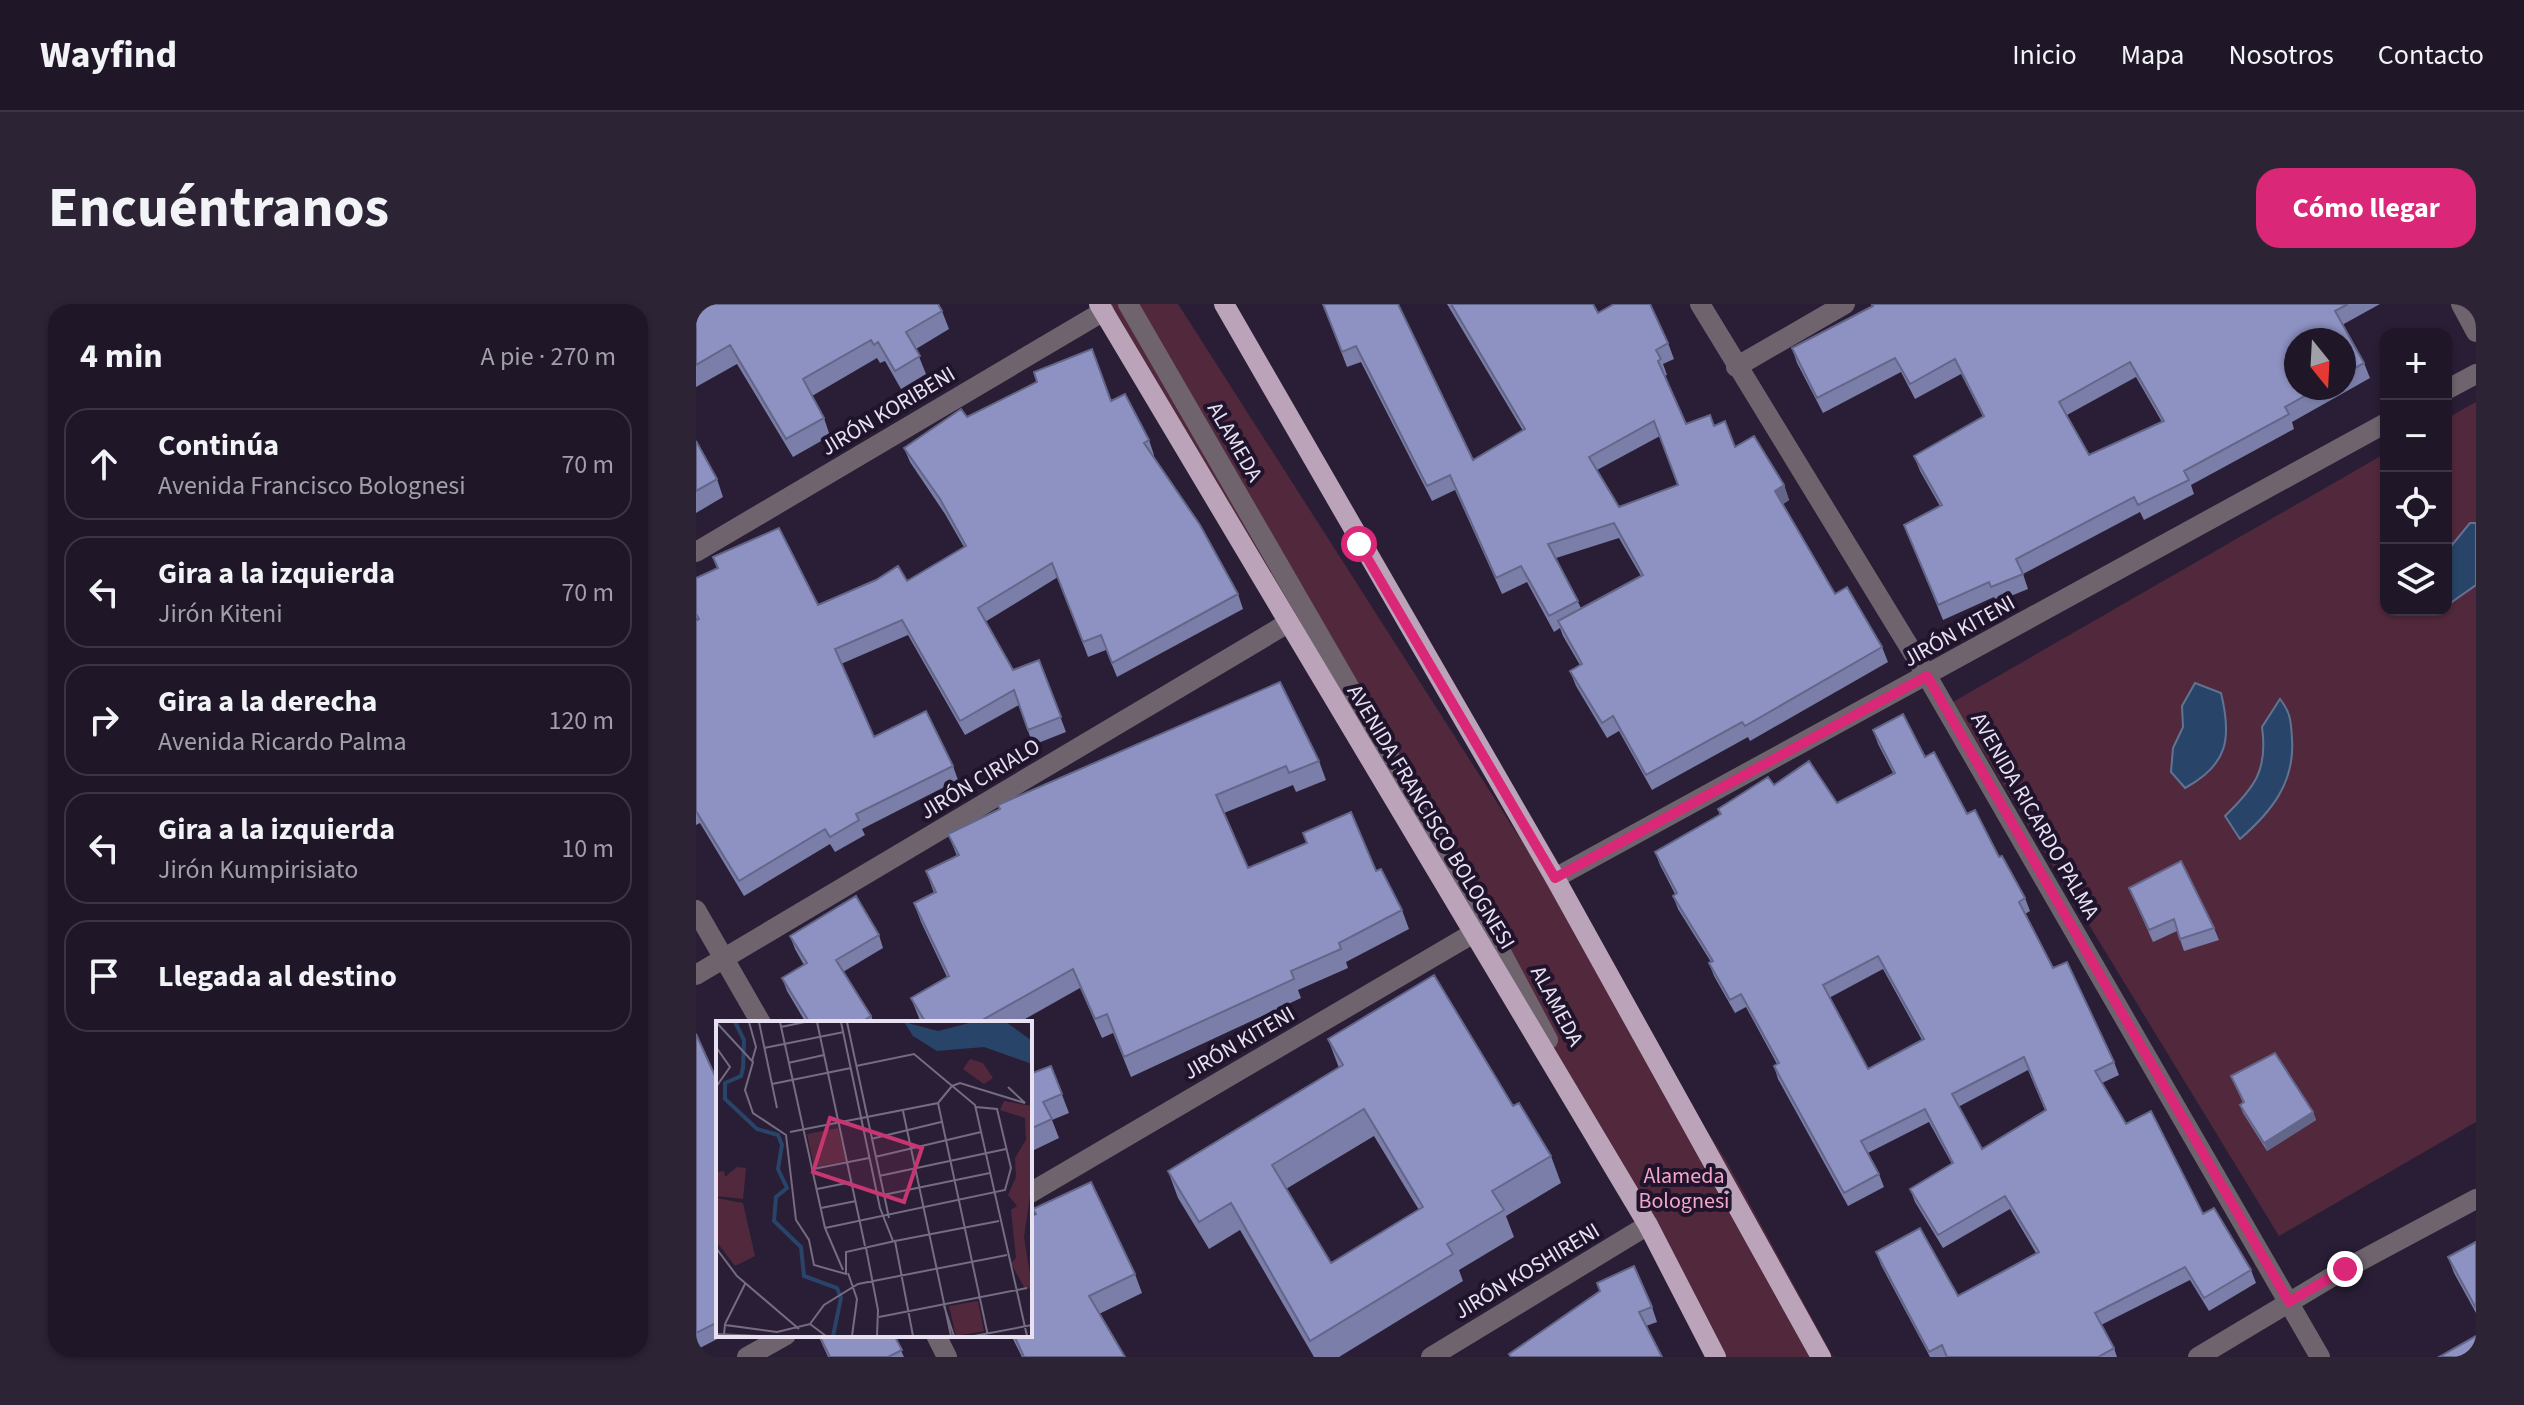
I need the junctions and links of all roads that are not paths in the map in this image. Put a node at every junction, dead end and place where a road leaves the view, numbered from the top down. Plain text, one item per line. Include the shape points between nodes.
1 (1128, 304) edge
2 (1224, 304) edge
3 (1700, 304) edge
4 (1845, 304) edge
5 (2461, 304) edge
6 (1102, 308) edge
7 (2476, 332) edge
8 (1736, 367) junction
9 (2476, 374) edge
10 (2452, 387) edge
11 (2380, 426) edge
12 (696, 552) edge
13 (1288, 623) junction
14 (1927, 676) junction
15 (1555, 878) junction
16 (696, 910) edge
17 (1472, 934) junction
18 (724, 959) junction
19 (696, 975) edge
20 (760, 1021) edge
21 (1032, 1192) edge
22 (2476, 1199) edge
23 (1648, 1225) junction
24 (2289, 1302) junction
25 (782, 1337) edge
26 (937, 1337) edge
27 (747, 1357) edge
28 (947, 1357) edge
29 (1431, 1357) edge
30 (1716, 1357) edge
31 (1726, 1357) edge
32 (1821, 1357) edge
33 (2198, 1357) edge
34 (2320, 1357) edge

1 - 23 street, ALAMEDA via 1485,922
2 - 15 main road
3 - 8 street, AVENIDA RICARDO PALMA
4 - 8 street
5 - 7 street
6 - 12 street, JIRÓN KORIBENI
6 - 13 main road, AVENIDA FRANCISCO BOLOGNESI
8 - 14 street, AVENIDA RICARDO PALMA
9 - 10 street
11 - 14 street, JIRÓN KITENI
13 - 17 main road, AVENIDA FRANCISCO BOLOGNESI
13 - 18 street, JIRÓN CIRIALO
14 - 15 street, JIRÓN KITENI
14 - 24 street, AVENIDA RICARDO PALMA
15 - 32 main road
16 - 18 street
17 - 21 street, JIRÓN KITENI
17 - 23 main road, AVENIDA FRANCISCO BOLOGNESI
18 - 19 street, JIRÓN CIRIALO
18 - 20 street
22 - 24 street
23 - 29 street, JIRÓN KOSHIRENI
23 - 30 main road, AVENIDA FRANCISCO BOLOGNESI
23 - 31 street, ALAMEDA
24 - 33 street
24 - 34 street, AVENIDA RICARDO PALMA
25 - 27 street
26 - 28 street

